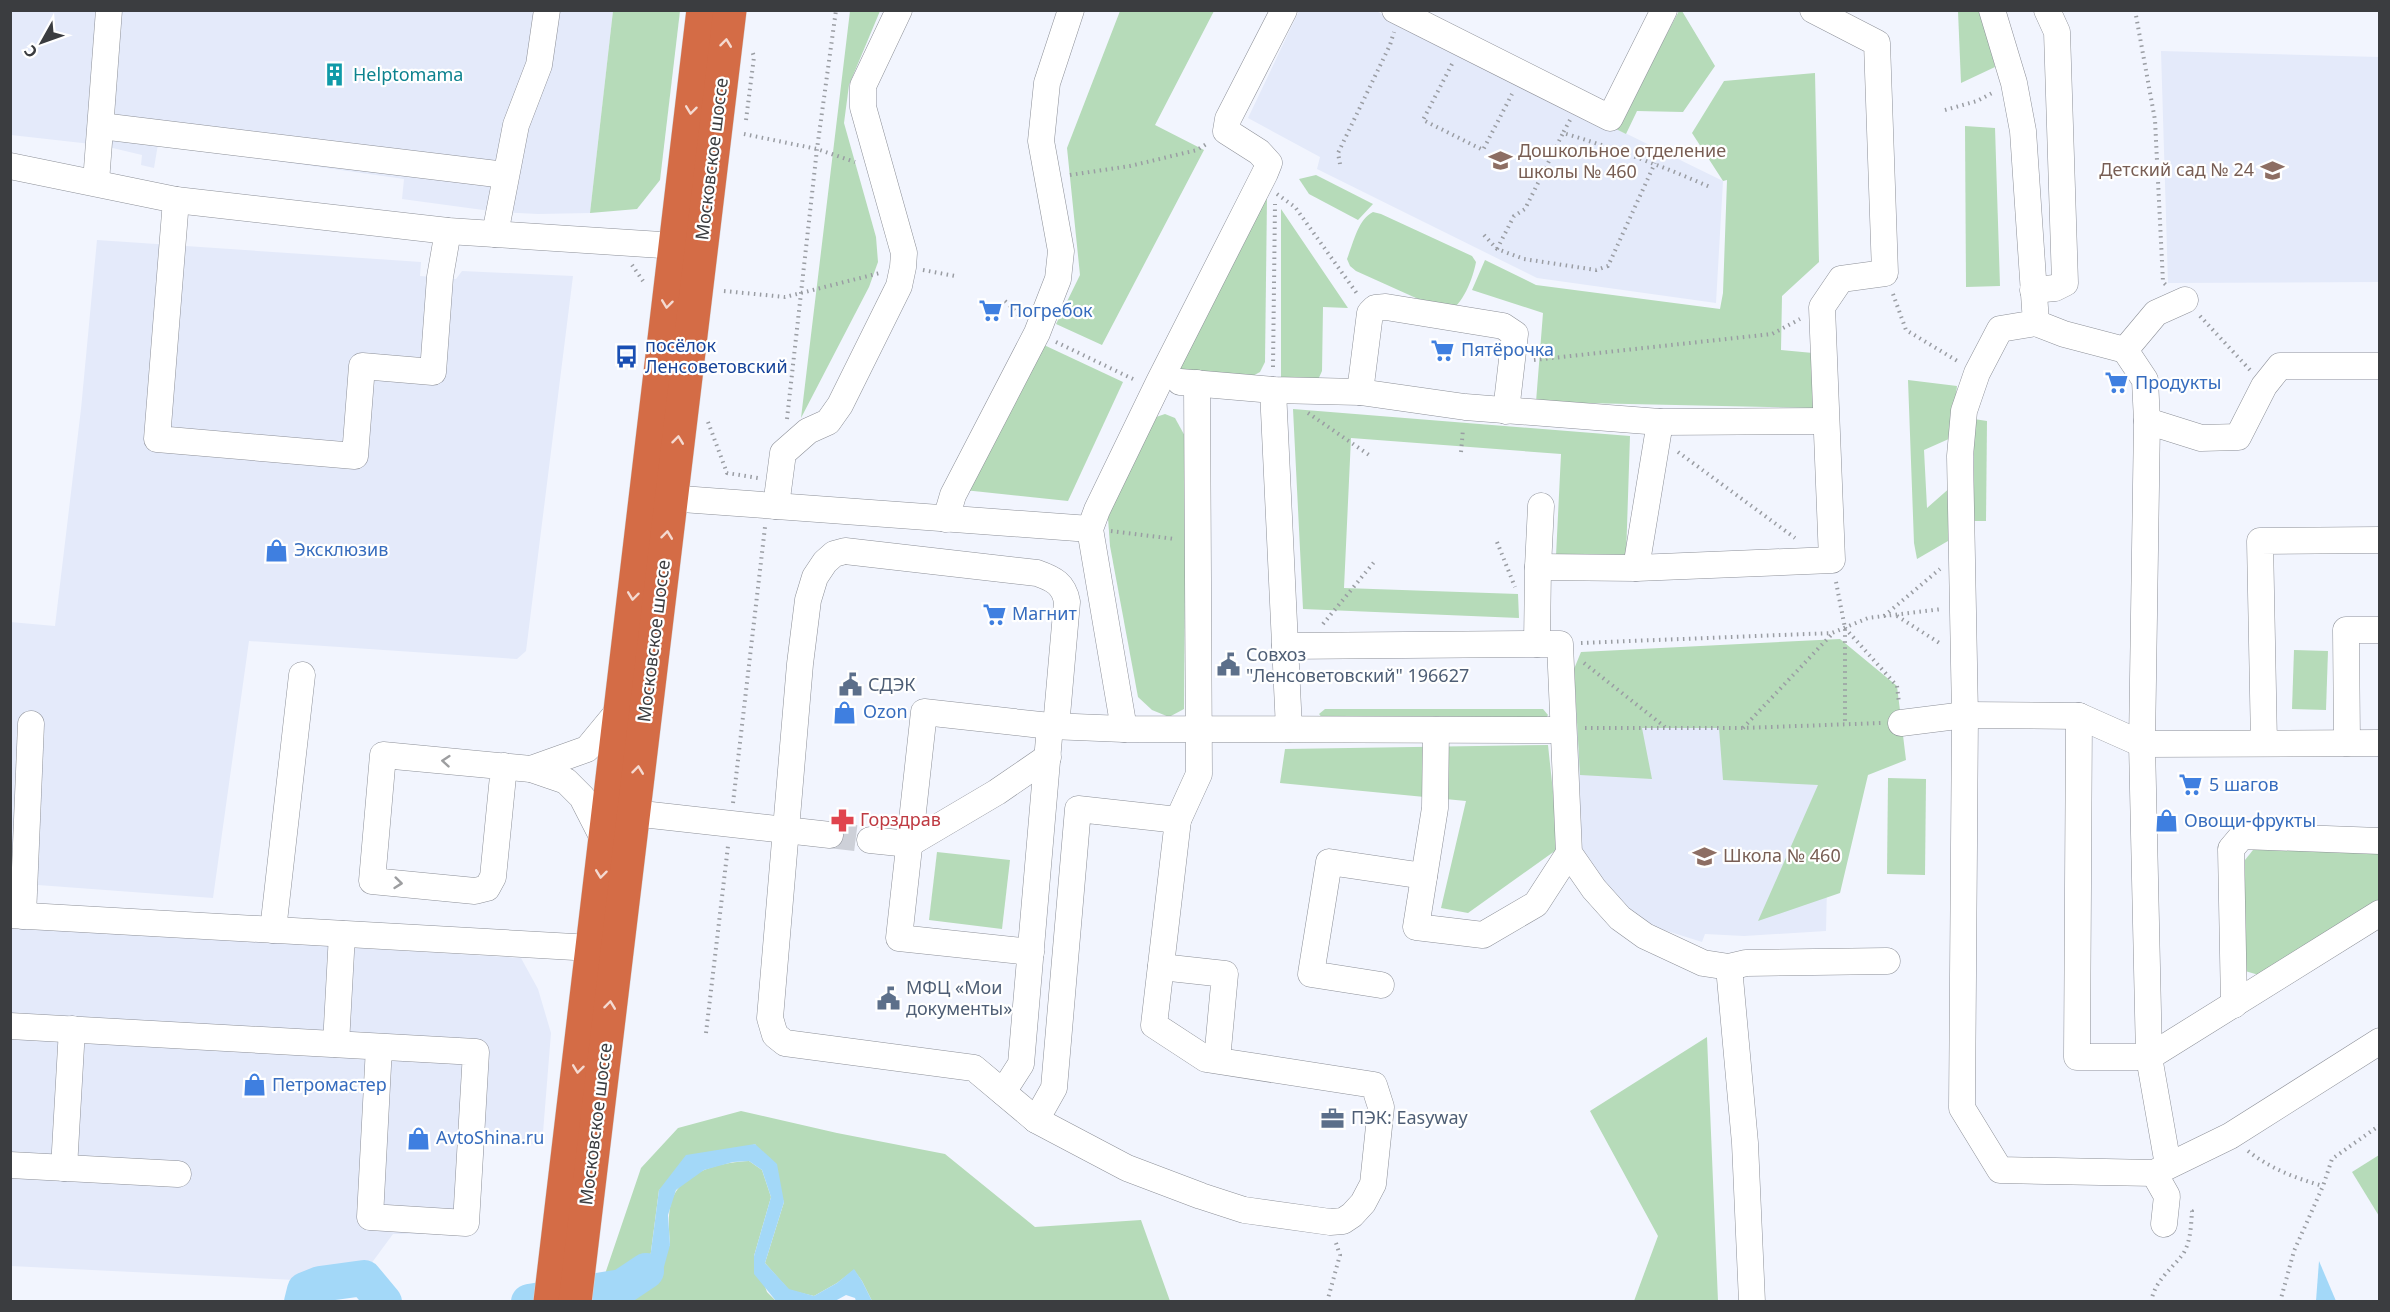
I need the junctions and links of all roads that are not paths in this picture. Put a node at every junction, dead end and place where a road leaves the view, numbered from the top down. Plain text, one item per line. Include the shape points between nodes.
1 (109, 10) edge
2 (547, 10) edge
3 (703, 10) edge
4 (730, 10) edge
5 (899, 10) edge
6 (1071, 10) edge
7 (1284, 10) edge
8 (1664, 10) edge
9 (1813, 10) edge
10 (1992, 10) edge
11 (2047, 10) edge
12 (1395, 18) edge
13 (101, 126) junction
14 (10, 166) edge
15 (505, 174) junction
16 (96, 182) junction
17 (176, 200) junction
18 (448, 231) junction
19 (495, 234) junction
20 (688, 246) junction
21 (2033, 290) junction
22 (2184, 300) road end
23 (2036, 323) junction
24 (2125, 350) junction
25 (2379, 366) edge
26 (1159, 382) junction
27 (1197, 383) junction
28 (1273, 390) junction
29 (1360, 392) junction
30 (1506, 411) junction
31 (1826, 421) junction
32 (2147, 422) junction
33 (1659, 430) junction
34 (658, 498) junction
35 (772, 506) junction
36 (1541, 506) dead end
37 (946, 519) junction
38 (1090, 529) junction
39 (2379, 540) edge
40 (1538, 567) junction
41 (1636, 568) junction
42 (2379, 630) edge
43 (1548, 644) junction
44 (1285, 646) junction
45 (302, 675) dead end
46 (620, 709) junction
47 (1965, 715) junction
48 (2079, 716) junction
49 (1901, 723) road end
50 (30, 724) dead end
51 (1053, 726) junction
52 (1124, 729) junction
53 (1198, 729) junction
54 (1289, 729) junction
55 (1569, 729) junction
56 (1436, 730) junction
57 (2264, 743) junction
58 (2348, 743) junction
59 (2379, 743) edge
60 (2142, 744) junction
61 (1048, 757) junction
62 (504, 766) junction
63 (531, 769) junction
64 (633, 813) junction
65 (1178, 820) junction
66 (786, 830) junction
67 (830, 836) tunnel mouth
68 (870, 840) tunnel mouth
69 (2379, 841) edge
70 (605, 842) junction
71 (909, 844) junction
72 (1569, 853) junction
73 (1424, 876) junction
74 (2379, 913) edge
75 (17, 915) edge
76 (273, 930) junction
77 (342, 934) junction
78 (592, 948) junction
79 (1031, 952) junction
80 (1887, 961) dead end
81 (1161, 967) junction
82 (1729, 967) junction
83 (1381, 985) dead end
84 (2234, 1005) junction
85 (10, 1026) edge
86 (72, 1029) junction
87 (2379, 1041) edge
88 (336, 1044) junction
89 (380, 1047) junction
90 (2149, 1057) junction
91 (1217, 1060) junction
92 (1003, 1092) junction
93 (1036, 1120) junction
94 (10, 1165) edge
95 (64, 1168) junction
96 (2161, 1169) junction
97 (178, 1174) dead end
98 (2164, 1224) dead end
99 (569, 1281) edge
100 (550, 1302) edge
101 (1752, 1302) edge

1 - 13 street
2 - 15 street via 539,64 516,125
3 -> 20 highway, Московское шоссе
20 -> 4 highway, Московское шоссе
5 - 35 street via 864,86 863,107 904,253 899,286 840,405 828,422 808,431 783,453
6 - 37 street via 1047,83 1041,141 1060,251 1058,279 1037,333 953,495
7 - 26 street via 1228,119 1226,131 1269,163
8 - 12 street via 1610,118
9 - 31 street via 1877,43 1885,273 1841,279 1822,307
10 - 21 street via 2014,83 2023,131
11 - 21 street via 2057,32 2065,283
13 - 15 street
13 - 16 street
14 - 16 street
15 - 19 street
16 - 17 street
17 - 18 street
17 - 18 street via 157,439 355,456 362,366 433,372 440,277
18 - 19 street
19 - 20 street
20 - 34 highway, Московское шоссе
21 - 23 street
22 - 24 street via 2156,313
23 - 24 street
23 - 47 street via 2000,329 1977,373 1964,411 1961,445
24 - 32 street via 2145,380
25 - 32 street via 2280,366 2264,386 2238,437 2201,438
26 - 27 street
26 - 38 street
27 - 28 street
27 - 53 street
28 - 29 street
28 - 44 street
29 - 30 street
29 - 30 street via 1370,313 1386,307 1503,326 1515,334
30 - 33 street
31 - 33 street
31 - 41 street via 1826,560
32 - 60 street
33 - 41 street
34 - 35 street
34 -> 46 highway, Московское шоссе
64 -> 34 highway, Московское шоссе
35 - 37 street
36 - 40 street
37 - 38 street
38 - 52 street
39 - 57 street via 2260,541
40 - 41 street
40 - 43 street
42 - 58 street via 2346,630
43 - 44 street
43 - 55 street
44 - 54 street
45 - 76 street
46 - 63 street via 587,749
46 - 70 highway, Московское шоссе
47 - 48 street
47 - 49 street
47 - 96 street via 1962,1108 2000,1170
48 - 60 street
48 - 90 street via 2077,1057
50 - 75 street
51 - 52 street
51 - 61 street
51 - 66 street via 1067,602 1065,590 1055,579 1037,573 845,551 834,554 815,577 808,600
51 - 71 street via 924,712
52 - 53 street
53 - 54 street
53 - 65 street via 1199,774
54 - 56 street
55 - 56 street
55 - 72 street
56 - 73 street via 1435,808
57 - 58 street
57 - 60 street
58 - 59 street
60 - 90 street
61 - 71 street
61 - 79 street
62 -> 62 street via 383,755 372,881 475,891 487,888 493,877
62 - 63 street
63 - 70 street via 566,781 582,797
64 - 66 street
99 -> 64 highway, Московское шоссе
65 - 81 street
65 - 93 street via 1078,809 1054,1088
66 - 67 street
66 - 92 street via 770,1018 775,1035 785,1043 974,1068
68 - 71 street
69 - 84 street via 2242,836 2231,849
70 -> 78 highway, Московское шоссе
71 - 79 street via 898,938
72 - 73 street via 1536,904 1483,935 1416,927
72 - 82 street via 1620,918 1703,963
73 - 83 street via 1329,862 1311,974
74 - 84 street
75 - 76 street
76 - 77 street
77 - 78 street
77 - 88 street
78 -> 99 highway, Московское шоссе
79 - 92 street via 1021,1064
80 - 82 street via 1746,963
81 - 91 street via 1154,1025 1206,1059
81 - 91 street via 1225,974
82 - 101 street via 1745,1143
84 - 90 street
85 - 86 street
86 - 88 street
86 - 95 street
87 - 96 street via 2230,1136
88 - 89 street
89 - 89 street via 476,1053 466,1223 370,1217
90 - 96 street
91 - 93 street via 1374,1085 1381,1107 1373,1184 1352,1215 1330,1222 1244,1209 1127,1168
92 - 93 street
94 - 95 street
95 - 97 street
96 - 98 street via 2167,1196
99 - 100 highway

